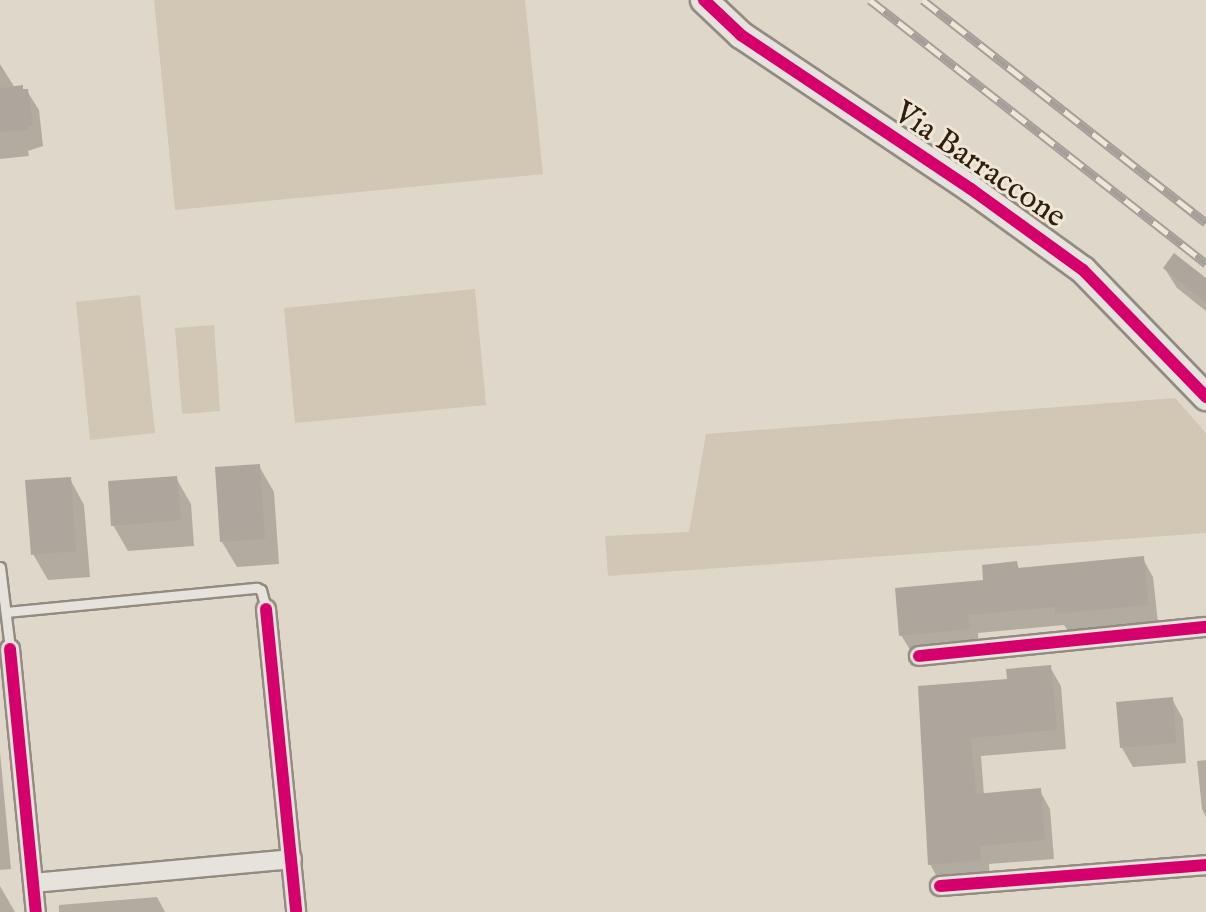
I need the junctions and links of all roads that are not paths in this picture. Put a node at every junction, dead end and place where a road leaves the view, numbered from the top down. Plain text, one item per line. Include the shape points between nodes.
1 (704, 0) edge
2 (1206, 397) edge
3 (0, 567) edge
4 (266, 609) joint
5 (6, 612) junction
6 (1206, 627) edge
7 (10, 649) joint
8 (919, 656) dead end
9 (292, 859) junction
10 (1206, 865) edge
11 (34, 883) junction
12 (940, 886) dead end
13 (36, 912) edge
14 (296, 912) edge

1 - 2 street, Via Barraccone via 741,35 1083,270
3 - 5 lane
4 - 5 lane via 257,588
4 - 9 street
5 - 7 lane
6 - 8 street
7 - 11 street
9 - 11 street
9 - 14 street
10 - 12 street
11 - 13 street

